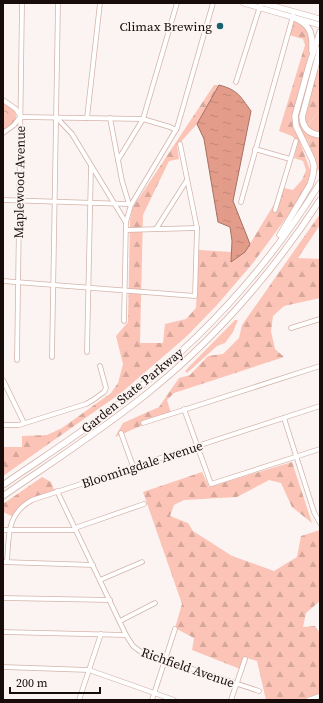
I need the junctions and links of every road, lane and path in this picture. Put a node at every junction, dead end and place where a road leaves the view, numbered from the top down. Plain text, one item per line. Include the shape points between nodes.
1 (22, 3) edge
2 (58, 3) edge
3 (100, 3) edge
4 (177, 3) edge
5 (213, 3) edge
6 (245, 4) edge
7 (261, 5) edge
8 (293, 14) junction
9 (320, 19) edge
10 (320, 25) edge
11 (320, 32) edge
12 (320, 49) edge
13 (320, 54) edge
14 (310, 62) junction
15 (317, 62) junction
16 (236, 82) dead end
17 (3, 100) edge
18 (20, 117) junction
19 (56, 117) junction
20 (88, 118) junction
21 (110, 118) junction
22 (143, 119) junction
23 (176, 130) junction
24 (3, 132) edge
25 (320, 135) edge
26 (296, 140) dead end
27 (180, 144) dead end
28 (255, 149) junction
29 (290, 159) junction
30 (118, 160) junction
31 (91, 166) junction
32 (187, 179) junction
33 (320, 183) edge
34 (3, 200) edge
35 (19, 201) junction
36 (320, 201) edge
37 (54, 202) junction
38 (90, 202) junction
39 (241, 202) dead end
40 (114, 203) junction
41 (129, 204) junction
42 (275, 210) dead end
43 (126, 222) junction
44 (197, 228) junction
45 (156, 229) junction
46 (126, 230) junction
47 (267, 258) junction
48 (3, 281) edge
49 (18, 282) junction
50 (53, 285) junction
51 (89, 288) junction
52 (124, 291) junction
53 (320, 319) edge
54 (124, 321) dead end
55 (292, 328) dead end
56 (87, 352) dead end
57 (52, 357) dead end
58 (16, 360) dead end
59 (100, 366) dead end
60 (320, 366) edge
61 (3, 380) edge
62 (320, 406) edge
63 (184, 409) junction
64 (284, 418) junction
65 (24, 423) junction
66 (142, 423) dead end
67 (3, 425) edge
68 (121, 433) dead end
69 (197, 446) junction
70 (320, 449) edge
71 (296, 457) junction
72 (132, 466) junction
73 (3, 485) edge
74 (57, 491) junction
75 (3, 496) edge
76 (144, 504) dead end
77 (320, 523) edge
78 (75, 529) junction
79 (3, 530) edge
80 (9, 530) junction
81 (5, 562) edge
82 (142, 562) dead end
83 (93, 566) junction
84 (100, 580) junction
85 (3, 598) edge
86 (110, 600) junction
87 (155, 603) dead end
88 (120, 621) junction
89 (175, 629) dead end
90 (3, 632) edge
91 (101, 634) junction
92 (126, 635) junction
93 (245, 659) dead end
94 (165, 660) junction
95 (3, 667) edge
96 (89, 670) junction
97 (237, 684) junction
98 (259, 691) dead end
99 (154, 693) junction
100 (320, 696) edge
101 (79, 700) edge
102 (152, 700) edge
103 (174, 700) edge
104 (231, 700) edge
105 (308, 700) edge

1 - 18 street, Maplewood Avenue
2 - 19 street
3 - 20 street
4 - 22 street
5 - 23 street
6 - 7 main road
7 - 8 main road
7 - 16 street
8 - 9 main road
8 - 10 main road
8 - 14 highway via 311,31
8 - 28 street
11 - 14 highway
12 - 15 highway
13 - 15 highway
14 - 47 highway via 295,118 312,159 313,178
15 - 25 highway via 302,117 307,130
17 - 18 street via 16,109
18 - 19 street
18 - 24 street via 14,125
18 - 35 street, Maplewood Avenue
19 - 20 street
19 - 31 street via 72,134
19 - 37 street
20 - 21 street
21 - 22 street
21 - 30 street
22 - 23 street
22 - 30 street
23 - 41 street
26 - 29 street
27 - 32 street
28 - 29 street
28 - 39 street
29 - 42 street
30 - 41 street
31 - 38 street
31 - 40 street
32 - 44 street
32 - 45 street
33 - 47 highway, Garden State Parkway
34 - 35 street
35 - 37 street
35 - 49 street, Maplewood Avenue
36 - 75 highway, Garden State Parkway via 281,256 246,298 183,362 121,414
37 - 38 street
37 - 50 street
38 - 40 street
38 - 51 street
40 - 41 street
40 - 43 street
41 - 43 street
43 - 46 street
44 - 45 street
44 - 52 street via 195,296
45 - 46 street
46 - 52 street
47 - 73 highway, Garden State Parkway via 210,323 154,375 98,419
48 - 49 street
49 - 50 street
49 - 58 street, Maplewood Avenue
50 - 51 street
50 - 57 street
51 - 52 street
51 - 56 street
52 - 54 street
53 - 55 street
59 - 65 street via 106,388 94,400
60 - 63 street
61 - 65 street
62 - 64 street, Bloomingdale Avenue
63 - 66 street
63 - 69 street
64 - 69 street, Bloomingdale Avenue
64 - 71 street
65 - 67 street via 16,426
68 - 72 street
69 - 71 street via 211,484
69 - 72 street, Bloomingdale Avenue
70 - 71 street
71 - 77 street
72 - 74 street, Bloomingdale Avenue
74 - 78 street, Richfield Avenue
74 - 80 street, Bloomingdale Avenue via 24,504 14,517
76 - 78 street
78 - 80 street
78 - 83 street, Richfield Avenue
79 - 80 street
80 - 81 street, Bloomingdale Avenue
81 - 83 street
82 - 84 street
83 - 84 street, Richfield Avenue
84 - 86 street, Richfield Avenue
85 - 86 street
86 - 88 street, Richfield Avenue
87 - 88 street
88 - 92 street, Richfield Avenue
89 - 94 street
90 - 91 street
91 - 92 street
91 - 96 street
92 - 94 street, Richfield Avenue via 138,651
93 - 97 street
94 - 97 street, Richfield Avenue
94 - 99 street
95 - 96 street
96 - 99 street
96 - 101 street
97 - 98 street, Richfield Avenue
97 - 104 street
99 - 102 street
99 - 103 street
100 - 105 street

